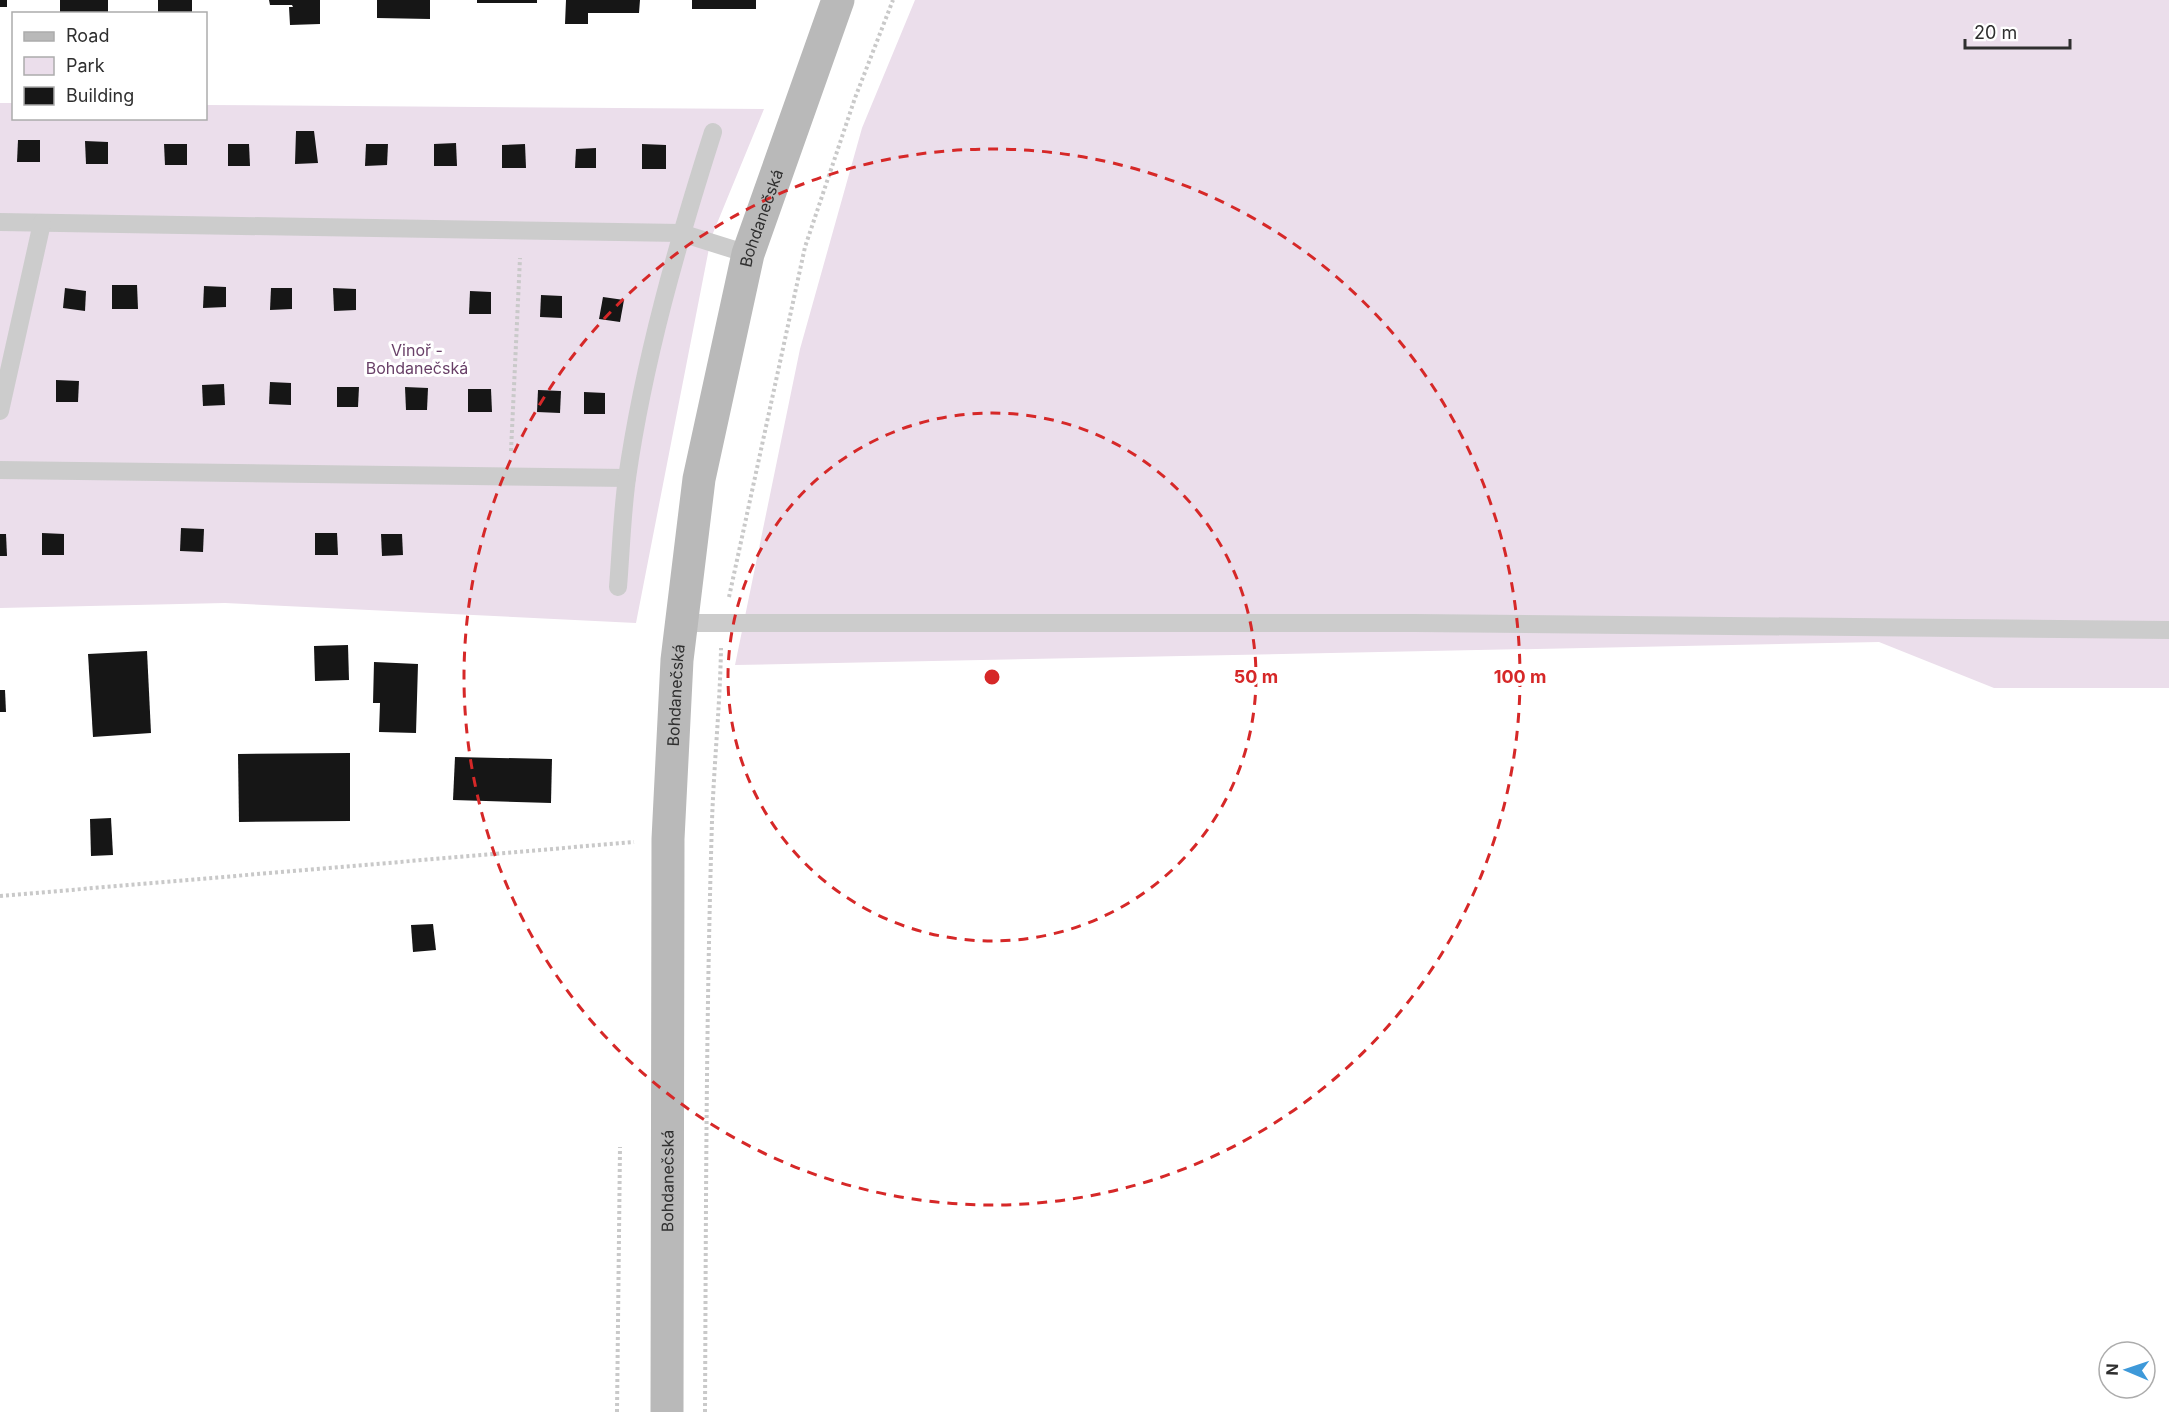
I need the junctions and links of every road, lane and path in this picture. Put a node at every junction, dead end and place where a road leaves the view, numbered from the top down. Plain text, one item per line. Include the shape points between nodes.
1 (838, 0) edge
2 (893, 0) edge
3 (713, 132) dead end
4 (0, 222) edge
5 (42, 223) junction
6 (521, 230) junction
7 (681, 233) junction
8 (748, 254) junction
9 (0, 411) edge
10 (0, 470) edge
11 (510, 476) junction
12 (627, 478) junction
13 (618, 587) dead end
14 (681, 623) junction
15 (722, 623) junction
16 (2169, 630) edge
17 (668, 839) junction
18 (0, 896) edge
19 (620, 1147) dead end
20 (617, 1412) edge
21 (667, 1412) edge
22 (705, 1412) edge

1 - 8 street, Bohdanečská
2 - 15 path via 805,247
3 - 7 lane
4 - 5 lane
5 - 6 lane
5 - 9 lane
6 - 7 lane
6 - 11 path
7 - 8 lane
7 - 12 lane via 647,372
8 - 14 street, Bohdanečská via 699,479
10 - 11 lane
11 - 12 lane
12 - 13 lane
14 - 15 lane
14 - 17 street, Bohdanečská
15 - 16 lane via 1415,623
15 - 22 path via 712,819
17 - 18 path
17 - 21 street, Bohdanečská
19 - 20 path

